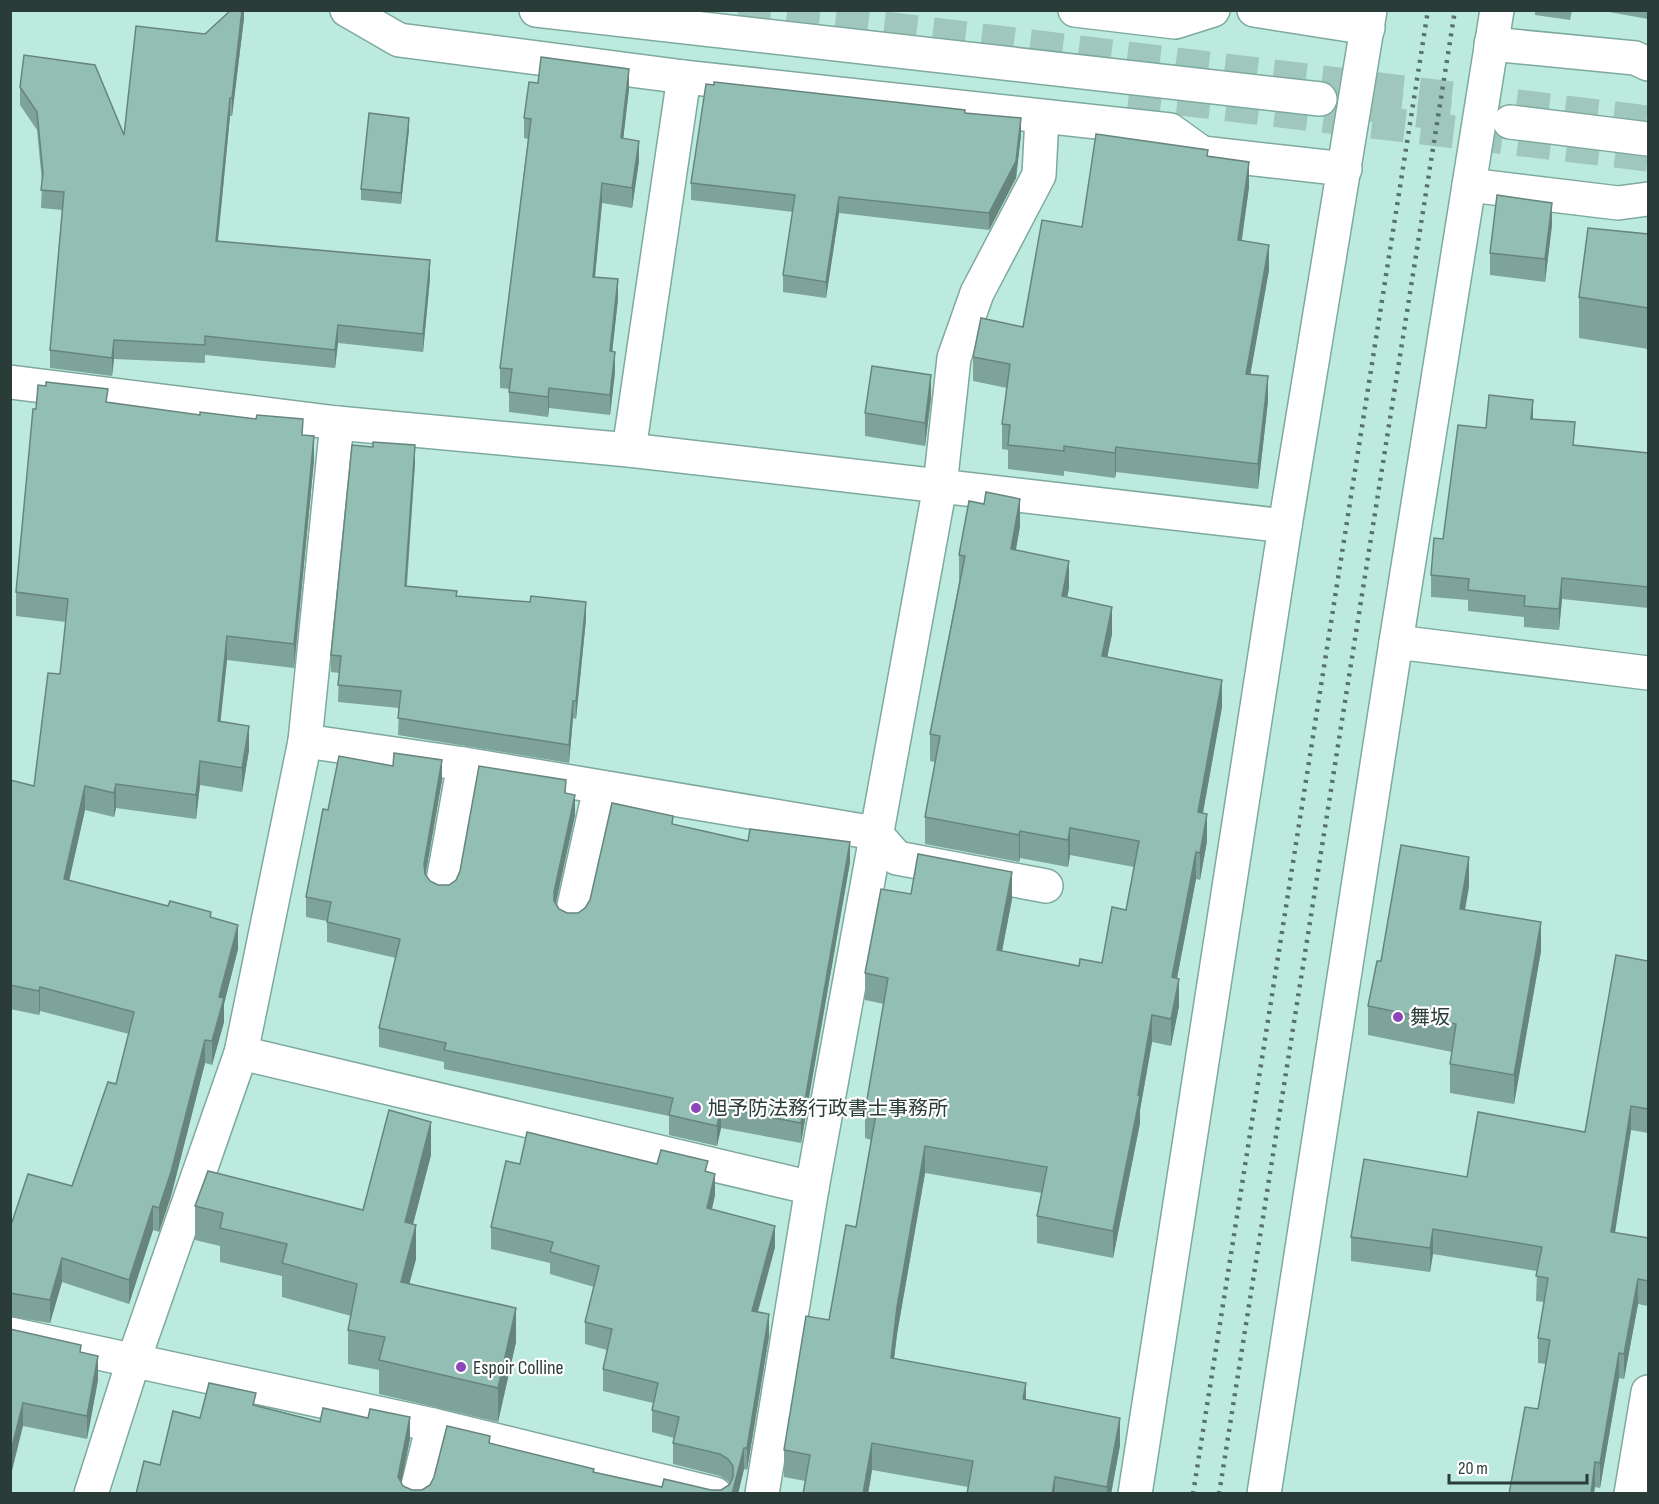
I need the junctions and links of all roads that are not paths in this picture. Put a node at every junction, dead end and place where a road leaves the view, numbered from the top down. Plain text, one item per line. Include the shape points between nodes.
1 (347, 10) edge
2 (537, 10) edge
3 (1075, 10) edge
4 (1213, 10) edge
5 (1254, 10) edge
6 (1497, 10) edge
7 (1369, 19) edge
8 (1491, 44) junction
9 (1648, 64) edge
10 (684, 77) junction
11 (1320, 99) tunnel mouth
12 (1042, 117) junction
13 (1510, 122) tunnel mouth
14 (1648, 139) edge
15 (1345, 169) junction
16 (1469, 185) junction
17 (1648, 199) edge
18 (10, 382) edge
19 (337, 423) junction
20 (629, 450) junction
21 (940, 486) junction
22 (1285, 525) junction
23 (1396, 642) junction
24 (1648, 673) edge
25 (305, 741) junction
26 (464, 764) junction
27 (600, 788) junction
28 (875, 832) junction
29 (1046, 886) dead end
30 (442, 887) edge
31 (572, 915) edge
32 (240, 1053) junction
33 (812, 1188) junction
34 (10, 1334) edge
35 (134, 1359) junction
36 (1648, 1392) edge
37 (433, 1425) junction
38 (91, 1494) edge
39 (416, 1494) edge
40 (715, 1494) edge
41 (762, 1494) edge
42 (1135, 1494) edge
43 (1264, 1494) edge
44 (1631, 1494) edge

1 - 10 street via 399,40
2 - 11 street
3 - 4 street via 1175,22
5 - 7 street
6 - 8 street
7 - 15 street
8 - 9 street via 1635,58
8 - 16 street
10 - 12 street
10 - 20 street
12 - 15 street via 1170,130 1202,153
12 - 21 street via 1039,175 977,293 954,358
13 - 14 street
15 - 22 street
16 - 17 street via 1618,203
16 - 23 street
18 - 19 street
19 - 20 street
19 - 25 street
20 - 21 street
21 - 22 street
21 - 28 street
22 - 42 street
23 - 24 street
23 - 43 street
25 - 26 street
25 - 32 street
26 - 27 street
26 - 30 street
27 - 28 street
27 - 31 street
28 - 29 street via 897,858
28 - 33 street
32 - 33 street
32 - 35 street
33 - 41 street
34 - 35 street
35 - 37 street
35 - 38 street
36 - 44 street
37 - 39 street
37 - 40 street

